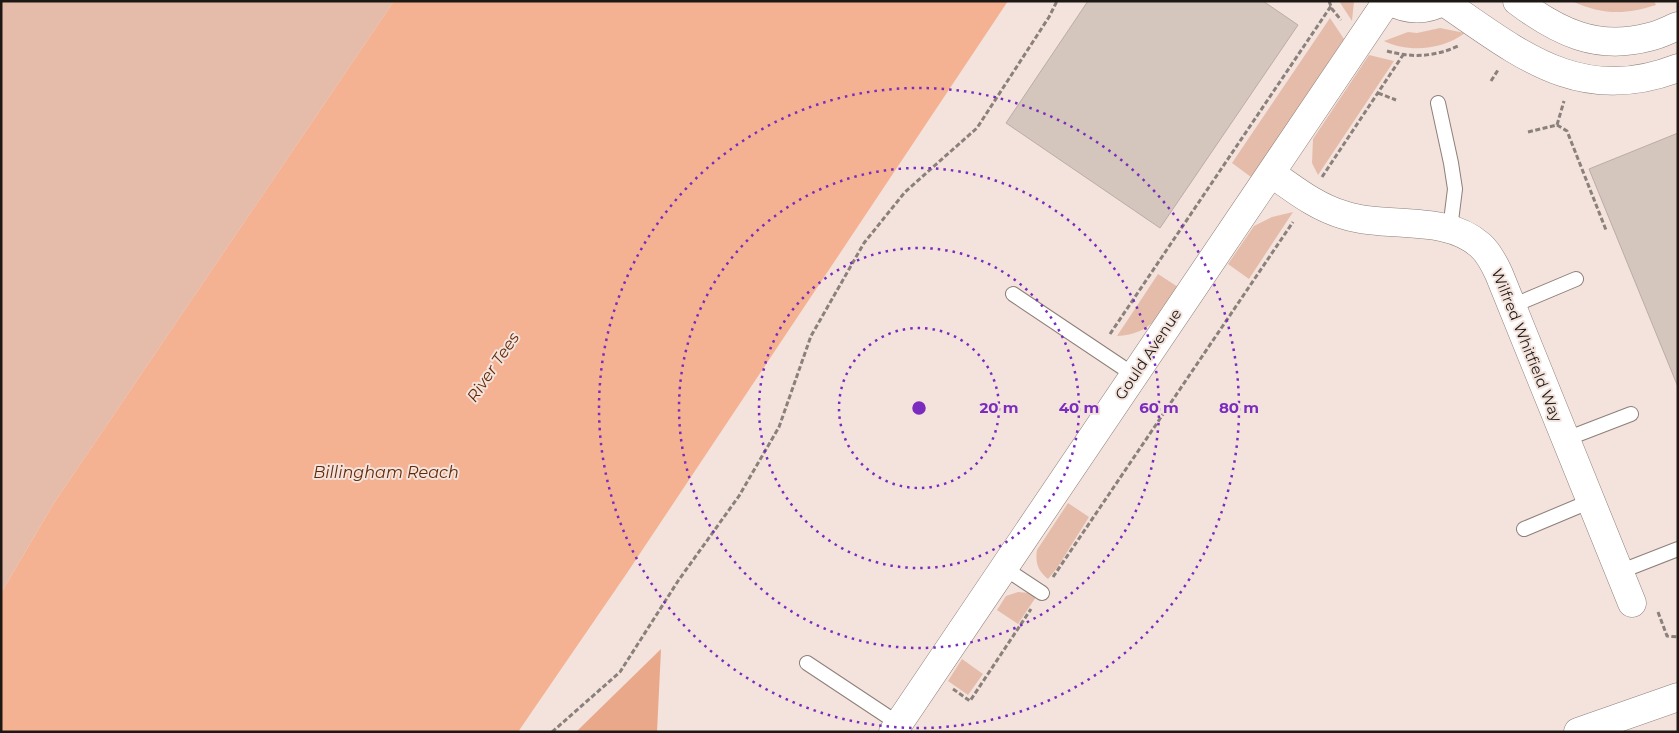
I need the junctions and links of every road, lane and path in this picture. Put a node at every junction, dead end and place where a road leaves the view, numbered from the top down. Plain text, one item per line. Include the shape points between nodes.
1 (1057, 1) edge
2 (1388, 1) edge
3 (1444, 1) edge
4 (1517, 1) edge
5 (1331, 6) dead end
6 (1678, 26) edge
7 (1403, 55) dead end
8 (1678, 68) edge
9 (1378, 93) junction
10 (1565, 97) dead end
11 (1396, 100) dead end
12 (1438, 103) dead end
13 (1556, 125) junction
14 (1528, 132) dead end
15 (1271, 173) junction
16 (1308, 198) junction
17 (1450, 229) junction
18 (1606, 230) dead end
19 (1576, 279) dead end
20 (1013, 294) dead end
21 (1512, 306) junction
22 (1098, 352) junction
23 (1134, 376) junction
24 (1630, 414) dead end
25 (1566, 439) junction
26 (1590, 501) junction
27 (1524, 529) dead end
28 (1678, 549) edge
29 (1004, 568) junction
30 (1619, 572) junction
31 (1042, 594) junction
32 (1632, 603) dead end
33 (1657, 610) dead end
34 (1678, 637) edge
35 (807, 664) dead end
36 (932, 675) junction
37 (1678, 697) edge
38 (896, 728) edge
39 (552, 732) edge
40 (1578, 732) edge

1 - 39 path via 977,128 905,192 864,243 810,336 780,427 739,496 678,581 620,672
2 - 3 street via 1420,9
2 - 15 street, Gould Avenue
3 - 8 street via 1523,54 1564,74 1600,81 1629,81
4 - 6 street via 1547,23 1587,39 1629,41
5 - 22 path
7 - 9 path
9 - 11 path
9 - 16 path
10 - 13 path
12 - 17 lane via 1455,189
13 - 14 path
13 - 18 path via 1567,131
15 - 16 street, Wilfred Whitfield Way
15 - 23 street, Gould Avenue
16 - 17 street, Wilfred Whitfield Way via 1323,207 1366,221
16 - 31 path
17 - 21 street, Wilfred Whitfield Way via 1461,232 1482,246 1492,259
19 - 21 lane
20 - 22 lane
21 - 25 street, Wilfred Whitfield Way
22 - 23 lane
23 - 29 street, Gould Avenue
24 - 25 lane
25 - 26 street, Wilfred Whitfield Way
26 - 27 lane
26 - 30 street, Wilfred Whitfield Way
28 - 30 lane
29 - 31 lane
29 - 36 street, Gould Avenue
30 - 32 street, Wilfred Whitfield Way
31 - 36 path via 970,701
33 - 34 path via 1668,636
35 - 38 lane
36 - 38 street, Gould Avenue
37 - 40 street

